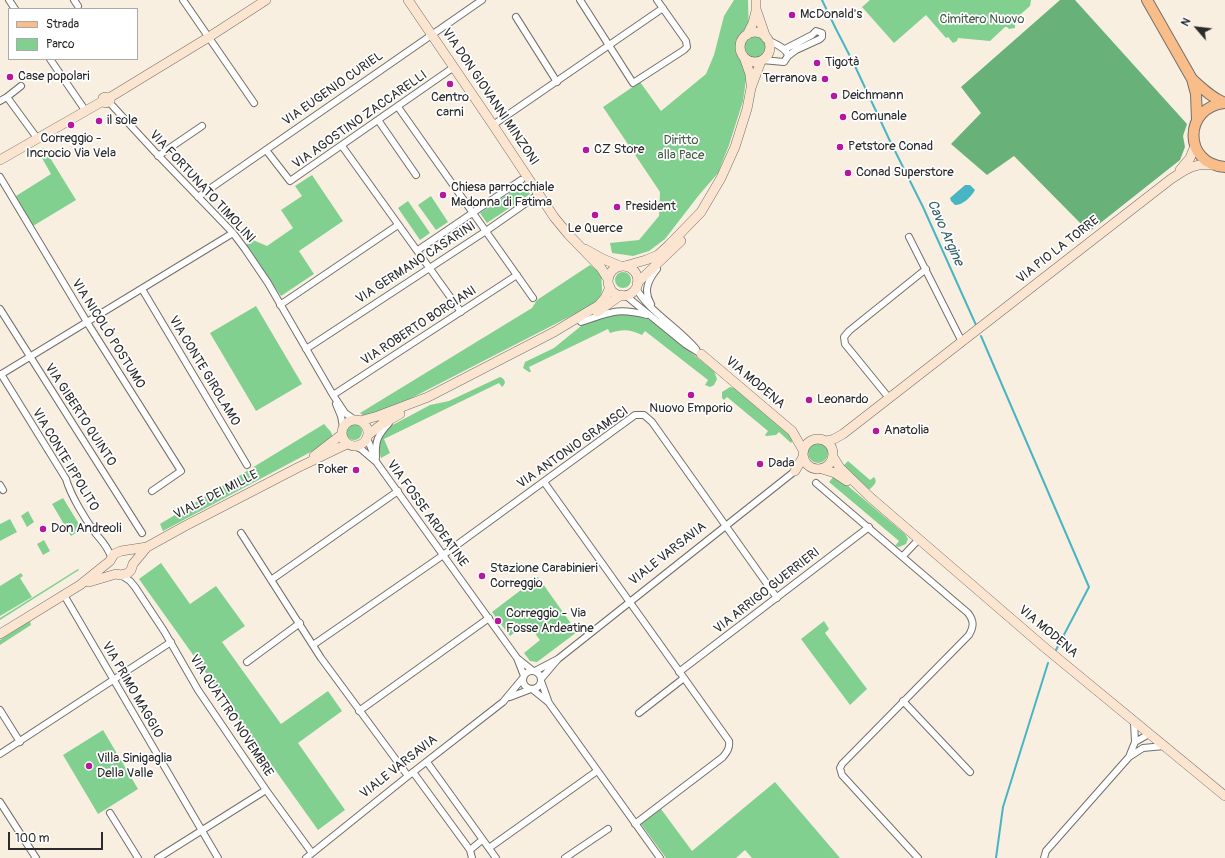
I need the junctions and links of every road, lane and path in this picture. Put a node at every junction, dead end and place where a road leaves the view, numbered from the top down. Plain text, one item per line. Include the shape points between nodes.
1 (9, 0) edge
2 (74, 0) edge
3 (183, 0) edge
4 (266, 0) edge
5 (408, 0) edge
6 (482, 0) edge
7 (580, 0) edge
8 (657, 0) edge
9 (1147, 0) edge
10 (756, 5) edge
11 (78, 6) dead end
12 (15, 8) edge
13 (663, 8) junction
14 (516, 17) dead end
15 (432, 34) junction
16 (747, 35) junction
17 (209, 37) junction
18 (767, 39) junction
19 (610, 45) junction
20 (785, 49) junction
21 (788, 56) junction
22 (744, 57) junction
23 (51, 60) edge
24 (761, 61) junction
25 (454, 67) junction
26 (1192, 79) junction
27 (558, 82) junction
28 (22, 86) dead end
29 (751, 88) junction
30 (7, 96) junction
31 (107, 100) junction
32 (0, 101) edge
33 (254, 103) dead end
34 (1225, 103) edge
35 (398, 107) junction
36 (85, 110) junction
37 (378, 120) junction
38 (1197, 120) junction
39 (493, 125) junction
40 (202, 126) dead end
41 (37, 138) junction
42 (342, 146) junction
43 (1195, 146) junction
44 (266, 150) junction
45 (158, 156) junction
46 (0, 160) edge
47 (1212, 165) junction
48 (1225, 168) edge
49 (416, 175) dead end
50 (0, 178) edge
51 (1171, 179) junction
52 (521, 180) dead end
53 (539, 194) junction
54 (198, 198) junction
55 (473, 212) junction
56 (694, 220) junction
57 (398, 225) junction
58 (486, 230) junction
59 (233, 233) junction
60 (909, 236) dead end
61 (580, 246) junction
62 (418, 250) junction
63 (670, 253) junction
64 (623, 266) junction
65 (430, 267) junction
66 (926, 269) junction
67 (517, 275) junction
68 (609, 283) junction
69 (637, 286) junction
70 (142, 289) junction
71 (623, 295) junction
72 (533, 298) dead end
73 (280, 305) junction
74 (0, 309) edge
75 (654, 309) junction
76 (461, 312) junction
77 (649, 316) junction
78 (87, 322) junction
79 (581, 322) junction
80 (554, 332) junction
81 (962, 342) junction
82 (306, 349) junction
83 (701, 354) junction
84 (30, 357) junction
85 (0, 375) edge
86 (333, 395) junction
87 (428, 398) junction
88 (889, 398) junction
89 (395, 416) junction
90 (357, 420) junction
91 (342, 431) junction
92 (792, 431) junction
93 (843, 434) junction
94 (367, 436) junction
95 (813, 440) junction
96 (826, 441) junction
97 (351, 445) junction
98 (803, 453) junction
99 (834, 455) junction
100 (376, 461) junction
101 (247, 466) dead end
102 (810, 467) junction
103 (297, 468) junction
104 (822, 469) junction
105 (795, 471) junction
106 (544, 482) junction
107 (816, 483) dead end
108 (856, 485) junction
109 (152, 491) dead end
110 (398, 492) junction
111 (725, 526) junction
112 (869, 527) junction
113 (142, 533) dead end
114 (241, 533) dead end
115 (919, 539) junction
116 (147, 547) junction
117 (125, 552) junction
118 (443, 555) junction
119 (903, 556) junction
120 (110, 559) junction
121 (132, 567) junction
122 (119, 574) junction
123 (271, 580) junction
124 (80, 586) junction
125 (135, 588) junction
126 (64, 595) junction
127 (777, 598) junction
128 (629, 602) junction
129 (489, 618) junction
130 (300, 623) junction
131 (0, 634) edge
132 (170, 642) junction
133 (313, 645) junction
134 (517, 658) junction
135 (558, 659) junction
136 (247, 662) dead end
137 (533, 671) junction
138 (680, 672) junction
139 (524, 677) junction
140 (684, 678) junction
141 (113, 680) junction
142 (541, 680) junction
143 (531, 689) junction
144 (508, 698) junction
145 (903, 701) junction
146 (549, 703) junction
147 (0, 710) edge
148 (359, 711) junction
149 (639, 713) dead end
150 (1134, 722) junction
151 (1149, 734) junction
152 (20, 742) junction
153 (1135, 742) junction
154 (1164, 746) junction
155 (1143, 748) junction
156 (0, 754) edge
157 (1129, 757) junction
158 (427, 762) junction
159 (597, 771) junction
160 (970, 772) dead end
161 (411, 774) junction
162 (266, 790) junction
163 (1225, 796) edge
164 (0, 802) edge
165 (110, 813) dead end
166 (635, 824) junction
167 (608, 828) dead end
168 (202, 831) junction
169 (482, 840) junction
170 (489, 848) junction
171 (470, 850) junction
172 (312, 853) junction
173 (36, 858) edge
174 (138, 858) edge
175 (158, 858) edge
176 (218, 858) edge
177 (306, 858) edge
178 (472, 858) edge
179 (496, 858) edge
180 (565, 858) edge
181 (660, 858) edge
182 (918, 858) edge
183 (1044, 858) edge

1 - 12 street
2 - 11 street
3 - 17 street
4 - 17 street
5 - 15 street, VIA DON GIOVANNI MINZONI
6 - 15 street, VIA EUGENIO CURIEL
7 - 19 street
8 - 13 street
9 - 26 main road
10 - 16 street via 753,24
10 - 18 street
13 - 19 street
13 - 19 street via 686,41 687,47 684,50 633,83
14 - 27 street
15 - 25 street, VIA DON GIOVANNI MINZONI
15 - 44 street, VIA EUGENIO CURIEL
16 - 18 street via 762,34
16 - 22 street via 740,46
17 - 31 street
17 - 33 street
18 - 20 street
18 - 24 street via 770,45 769,52
19 - 27 street
20 - 21 street
20 - 21 street via 816,31 822,33 820,39
21 - 24 street via 784,62
22 - 24 street via 751,62
22 - 29 street via 750,74
23 - 36 street
24 - 29 street
25 - 35 street, VIA AGOSTINO ZACCARELLI
25 - 39 street, VIA DON GIOVANNI MINZONI
26 - 34 main road
26 - 38 main road via 1196,94
27 - 39 street
28 - 30 street
29 - 56 street via 747,109 731,157 715,189
30 - 32 street
30 - 41 street
31 - 36 street
31 - 45 street, VIA FORTUNATO TIMOLINI
34 - 38 main road via 1209,108
35 - 37 street, VIA AGOSTINO ZACCARELLI
35 - 55 street
36 - 41 street
37 - 42 street, VIA AGOSTINO ZACCARELLI
37 - 49 street
38 - 43 main road via 1193,136
39 - 53 street, VIA DON GIOVANNI MINZONI
40 - 45 street
41 - 46 street
42 - 44 street, VIA AGOSTINO ZACCARELLI via 290,181
42 - 57 street
43 - 47 main road via 1202,157
43 - 51 street, VIA PIO LA TORRE via 1187,162
44 - 54 street, VIA EUGENIO CURIEL
45 - 54 street, VIA FORTUNATO TIMOLINI
47 - 48 main road
47 - 51 street, VIA PIO LA TORRE via 1193,165
50 - 78 street, VIA NICOLÒ POSTUMO
51 - 81 street, VIA PIO LA TORRE
52 - 55 street
53 - 58 street, VIA GERMANO CASARINI
53 - 61 street, VIA DON GIOVANNI MINZONI via 558,222
54 - 59 street, VIA FORTUNATO TIMOLINI
55 - 58 street
55 - 62 street
56 - 63 street, VIALE DEI MILLE via 686,235
56 - 64 street via 658,255
57 - 62 street
57 - 73 street
58 - 65 street, VIA GERMANO CASARINI
58 - 67 street
59 - 70 street
59 - 73 street, VIA FORTUNATO TIMOLINI via 257,266
60 - 66 street
61 - 64 street, VIA DON GIOVANNI MINZONI via 603,259
61 - 68 street, VIA DON GIOVANNI MINZONI via 601,268
62 - 65 street
63 - 69 street, VIALE DEI MILLE
63 - 75 street, VIA MODENA via 648,282 647,294
64 - 68 street, VIALE DEI MILLE via 612,271
64 - 69 street via 633,270 638,279
65 - 76 street
65 - 82 street, VIA GERMANO CASARINI
66 - 81 street
66 - 88 street via 844,337 845,344
67 - 72 street
67 - 76 street, VIA ROBERTO BORCIANI
68 - 71 street via 612,291
68 - 80 street, VIALE DEI MILLE via 605,298 598,306
69 - 71 street, VIALE DEI MILLE via 633,291
69 - 75 street, VIA MODENA via 641,296
70 - 78 street
70 - 101 street, VIA CONTE GIROLAMO
71 - 77 street, VIA MODENA
71 - 79 street, VIALE DEI MILLE
73 - 82 street, VIA FORTUNATO TIMOLINI
74 - 84 street, VIA GIBERTO QUINTO
75 - 83 street, VIA MODENA
76 - 86 street, VIA ROBERTO BORCIANI
77 - 79 street, VIALE DEI MILLE via 617,311
77 - 83 street, VIA MODENA
78 - 84 street
78 - 109 street, VIA NICOLÒ POSTUMO via 181,471
79 - 80 street, VIALE DEI MILLE
80 - 87 street, VIALE DEI MILLE
81 - 88 street, VIA PIO LA TORRE
82 - 86 street, VIA FORTUNATO TIMOLINI
83 - 92 street, VIA MODENA
84 - 85 street
84 - 113 street, VIA GIBERTO QUINTO
85 - 120 street, VIA CONTE IPPOLITO via 66,479 69,490 107,547
86 - 90 street, VIA FORTUNATO TIMOLINI via 346,412
86 - 91 street, VIA FORTUNATO TIMOLINI via 341,416
87 - 89 street, VIALE DEI MILLE
87 - 90 street, VIALE DEI MILLE via 369,420
88 - 93 street, VIA PIO LA TORRE
89 - 94 street, VIALE DEI MILLE
89 - 100 street, VIA FOSSE ARDEATINE via 377,439
90 - 91 street, VIALE DEI MILLE via 348,422
90 - 94 street via 366,426
91 - 97 street via 344,442
91 - 103 street, VIALE DEI MILLE
92 - 95 street, VIA MODENA
92 - 98 street, VIA MODENA
93 - 96 street, VIA PIO LA TORRE
93 - 99 street, VIA PIO LA TORRE
94 - 97 street, VIALE DEI MILLE via 362,444
94 - 100 street, VIA FOSSE ARDEATINE
95 - 96 street
95 - 98 street via 807,444
96 - 99 street
97 - 100 street, VIA FOSSE ARDEATINE via 361,449
97 - 103 street, VIALE DEI MILLE
98 - 102 street
98 - 105 street, VIALE VARSAVIA
99 - 104 street via 831,463
99 - 108 street, VIA MODENA via 840,468
100 - 110 street, VIA FOSSE ARDEATINE
102 - 104 street
102 - 105 street, VIALE VARSAVIA
103 - 116 street, VIALE DEI MILLE
104 - 108 street, VIA MODENA
105 - 111 street, VIALE VARSAVIA
106 - 111 street, VIA ANTONIO GRAMSCI via 635,415 644,415 652,422
106 - 118 street, VIA ANTONIO GRAMSCI
106 - 128 street
107 - 112 street
108 - 115 street, VIA MODENA
110 - 118 street, VIA FOSSE ARDEATINE
110 - 123 street
111 - 127 street
111 - 128 street, VIALE VARSAVIA
112 - 119 street
112 - 127 street, VIA ARRIGO GUERRIERI
114 - 123 street
115 - 119 street
115 - 150 street, VIA MODENA
116 - 117 street, VIALE DEI MILLE
116 - 121 street, VIALE DEI MILLE
117 - 120 street, VIALE DEI MILLE via 117,552
117 - 121 street via 131,556
118 - 129 street, VIA FOSSE ARDEATINE
118 - 133 street, VIA ANTONIO GRAMSCI
119 - 145 street via 968,613 974,625 969,635
120 - 122 street via 111,569
120 - 124 street, VIALE DEI MILLE
121 - 122 street, VIALE DEI MILLE via 128,573
121 - 125 street, VIA QUATTRO NOVEMBRE
122 - 124 street, VIALE DEI MILLE
122 - 125 street, VIA QUATTRO NOVEMBRE
123 - 130 street
124 - 126 street, VIALE DEI MILLE
125 - 132 street, VIA QUATTRO NOVEMBRE
126 - 131 street, VIALE DEI MILLE
126 - 141 street, VIA PRIMO MAGGIO
127 - 138 street, VIA ARRIGO GUERRIERI
128 - 135 street, VIALE VARSAVIA
128 - 138 street
129 - 134 street, VIA FOSSE ARDEATINE
129 - 148 street
130 - 133 street
130 - 136 street
132 - 141 street
132 - 162 street, VIA QUATTRO NOVEMBRE via 198,690
133 - 148 street
134 - 137 street, VIA FOSSE ARDEATINE
134 - 139 street, VIA FOSSE ARDEATINE
135 - 137 street, VIALE VARSAVIA
135 - 142 street, VIALE VARSAVIA
137 - 139 street, VIALE VARSAVIA via 527,672
137 - 142 street via 539,674
138 - 140 street
139 - 143 street via 524,684
139 - 144 street, VIALE VARSAVIA
140 - 149 street
140 - 166 street via 726,737 729,746 723,757
141 - 152 street
141 - 168 street, VIA PRIMO MAGGIO
142 - 143 street, VIALE VARSAVIA via 539,686
142 - 146 street
143 - 144 street, VIALE VARSAVIA
143 - 146 street
144 - 158 street, VIALE VARSAVIA
145 - 160 street
145 - 182 street via 842,764 840,771
146 - 159 street
147 - 152 street
148 - 161 street
150 - 151 street, VIA MODENA
150 - 153 street
151 - 153 street
151 - 154 street, VIA MODENA
151 - 155 street
152 - 156 street
153 - 157 street
154 - 155 street
154 - 163 street, VIA MODENA
155 - 157 street
157 - 183 street via 1046,851
158 - 161 street, VIALE VARSAVIA
158 - 169 street
159 - 166 street
159 - 170 street
161 - 171 street
161 - 172 street, VIALE VARSAVIA
162 - 168 street
162 - 172 street, VIA QUATTRO NOVEMBRE
164 - 173 street
165 - 174 street
166 - 181 street
167 - 180 street
168 - 175 street
168 - 176 street, VIA PRIMO MAGGIO
169 - 170 street
169 - 171 street
170 - 179 street
171 - 178 street
172 - 177 street, VIALE VARSAVIA

